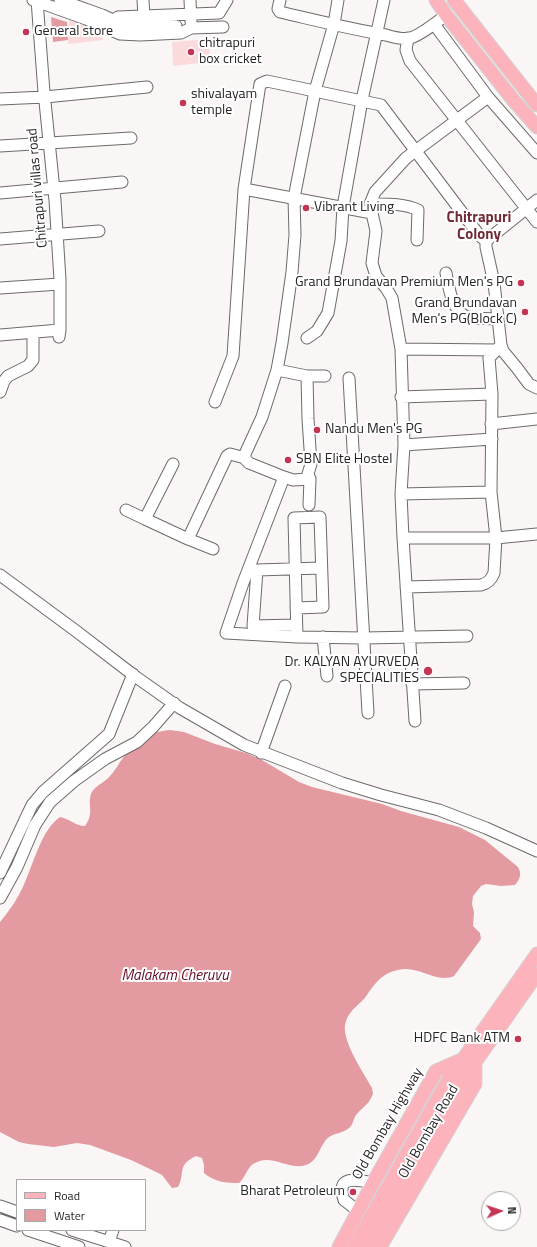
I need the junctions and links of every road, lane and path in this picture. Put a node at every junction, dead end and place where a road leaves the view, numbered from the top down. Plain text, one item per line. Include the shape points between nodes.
1 (36, 0) edge
2 (60, 0) edge
3 (143, 0) edge
4 (190, 0) edge
5 (227, 0) edge
6 (280, 0) edge
7 (338, 0) edge
8 (384, 0) edge
9 (436, 0) edge
10 (454, 0) edge
11 (190, 15) junction
12 (446, 15) junction
13 (144, 16) junction
14 (114, 21) junction
15 (334, 24) junction
16 (434, 24) junction
17 (102, 26) junction
18 (223, 27) dead end
19 (191, 28) junction
20 (377, 34) junction
21 (408, 38) junction
22 (147, 87) dead end
23 (315, 91) junction
24 (45, 97) junction
25 (488, 97) junction
26 (0, 99) edge
27 (362, 100) junction
28 (537, 105) edge
29 (457, 120) junction
30 (537, 127) edge
31 (131, 138) dead end
32 (49, 143) junction
33 (0, 146) edge
34 (415, 151) junction
35 (537, 153) edge
36 (122, 182) dead end
37 (54, 189) junction
38 (244, 189) junction
39 (0, 193) edge
40 (294, 198) junction
41 (537, 200) edge
42 (343, 207) junction
43 (371, 208) junction
44 (526, 208) junction
45 (537, 222) edge
46 (99, 231) dead end
47 (57, 235) junction
48 (0, 239) edge
49 (417, 240) dead end
50 (486, 241) junction
51 (446, 273) dead end
52 (60, 284) junction
53 (0, 288) edge
54 (498, 319) junction
55 (33, 332) junction
56 (0, 335) edge
57 (307, 338) dead end
58 (499, 347) junction
59 (401, 349) junction
60 (277, 370) junction
61 (307, 376) junction
62 (325, 376) dead end
63 (349, 378) dead end
64 (537, 388) edge
65 (0, 392) edge
66 (492, 394) junction
67 (401, 397) junction
68 (215, 402) dead end
69 (537, 419) edge
70 (492, 424) junction
71 (492, 439) junction
72 (404, 445) junction
73 (245, 458) junction
74 (173, 464) dead end
75 (284, 478) junction
76 (310, 479) junction
77 (491, 492) junction
78 (401, 494) junction
79 (309, 505) dead end
80 (126, 510) dead end
81 (145, 519) junction
82 (537, 534) edge
83 (403, 538) junction
84 (496, 538) junction
85 (188, 539) junction
86 (213, 549) dead end
87 (295, 568) junction
88 (321, 568) junction
89 (0, 575) edge
90 (406, 587) junction
91 (296, 608) junction
92 (296, 625) junction
93 (467, 636) dead end
94 (297, 637) junction
95 (323, 637) junction
96 (410, 637) junction
97 (364, 638) junction
98 (133, 674) junction
99 (327, 676) dead end
100 (464, 683) dead end
101 (412, 684) junction
102 (285, 686) dead end
103 (174, 703) junction
104 (368, 713) dead end
105 (415, 721) dead end
106 (104, 738) junction
107 (261, 752) junction
108 (118, 753) junction
109 (43, 792) junction
110 (50, 802) junction
111 (537, 851) edge
112 (0, 874) edge
113 (0, 898) edge
114 (537, 954) edge
115 (537, 974) edge
116 (469, 1061) junction
117 (452, 1085) junction
118 (373, 1183) junction
119 (0, 1206) edge
120 (358, 1210) junction
121 (16, 1212) edge
122 (0, 1220) edge
123 (16, 1226) edge
124 (30, 1231) edge
125 (77, 1231) edge
126 (113, 1231) edge
127 (49, 1242) edge
128 (109, 1242) junction
129 (79, 1247) edge
130 (125, 1247) edge
131 (339, 1247) edge
132 (354, 1247) edge
133 (367, 1247) edge
134 (380, 1247) edge

1 - 17 street
1 - 24 street, Chitrapuri villas road
2 - 14 street
3 - 13 street
4 - 11 street
5 - 11 street via 219,13
6 - 15 street via 280,12
7 - 15 street
8 - 20 street
9 - 12 main road
10 - 28 main road
11 - 13 street
11 - 19 street
12 - 16 street
12 - 30 main road
13 - 14 street via 118,17
14 - 17 street
14 - 19 street via 126,26
15 - 20 street
15 - 23 street
16 - 21 street
16 - 25 street
17 - 19 street via 120,34 140,35 182,33
18 - 19 street
20 - 21 street
20 - 27 street
21 - 29 street via 406,50 410,61
22 - 24 street
23 - 27 street
23 - 38 street via 267,81 260,84
23 - 40 street
24 - 26 street
24 - 32 street, Chitrapuri villas road
25 - 29 street
25 - 35 street
27 - 34 street via 381,104
27 - 42 street
29 - 34 street
29 - 44 street
31 - 32 street
32 - 33 street
32 - 37 street, Chitrapuri villas road
34 - 43 street via 374,192
34 - 50 street
36 - 37 street
37 - 39 street
37 - 47 street, Chitrapuri villas road
38 - 40 street
38 - 68 street via 233,356
40 - 42 street
40 - 60 street via 292,272
41 - 44 street
42 - 43 street
42 - 57 street via 328,313 317,331
43 - 49 street via 387,204 418,210
43 - 59 street via 376,231 372,263 376,276 392,298
44 - 45 street
44 - 50 street
46 - 47 street
47 - 48 street
47 - 52 street, Chitrapuri villas road
50 - 54 street
51 - 54 street via 454,303 459,311 470,318
52 - 53 street
52 - 55 street, Chitrapuri villas road via 60,334
54 - 58 street
55 - 56 street
55 - 65 street via 33,360 28,366 8,376
58 - 59 street
58 - 64 street via 529,384
58 - 66 street via 489,358
59 - 67 street
60 - 61 street
60 - 73 street
61 - 62 street
61 - 76 street via 312,464 308,474
63 - 97 street
66 - 67 street
66 - 70 street
67 - 72 street
69 - 70 street
70 - 71 street
71 - 72 street
71 - 77 street
72 - 78 street
73 - 75 street via 249,463
73 - 85 street via 230,454 227,456
74 - 81 street
75 - 76 street
75 - 94 street via 226,633
76 - 79 street
77 - 78 street
77 - 84 street
78 - 83 street
80 - 81 street
81 - 85 street
82 - 84 street
83 - 84 street
83 - 90 street
84 - 90 street via 494,573 487,584
85 - 86 street
87 - 88 street
87 - 88 street via 294,518 320,517
87 - 91 street
87 - 92 street via 257,570 253,626
88 - 91 street via 323,607
89 - 98 street
90 - 96 street
91 - 92 street
92 - 94 street
93 - 96 street
94 - 95 street
95 - 97 street
95 - 99 street
96 - 97 street
96 - 101 street
97 - 104 street
98 - 103 street
98 - 106 street via 118,715 109,734
100 - 101 street
101 - 105 street
102 - 107 street
103 - 107 street via 244,745
103 - 108 street via 137,742
106 - 108 street
106 - 109 street
107 - 111 street via 342,783 439,810
108 - 110 street via 74,781
109 - 110 street
109 - 112 street via 32,805
110 - 113 street via 35,825
114 - 116 main road
115 - 116 main road
116 - 117 main road
116 - 118 main road, Old Bombay Highway via 436,1071
116 - 134 main road, Old Bombay Road via 475,1084
117 - 132 main road
117 - 133 main road
118 - 120 main road, Old Bombay Highway
118 - 120 street via 356,1179 344,1184 344,1200
119 - 121 street
120 - 131 main road, Old Bombay Highway
122 - 123 street
124 - 127 street
125 - 128 street
126 - 128 street
127 - 129 street
128 - 130 street

